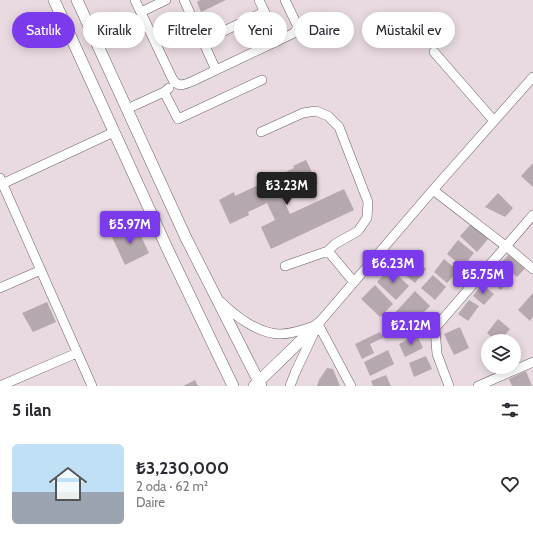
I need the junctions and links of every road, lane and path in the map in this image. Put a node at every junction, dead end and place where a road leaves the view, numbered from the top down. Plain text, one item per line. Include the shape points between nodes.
1 (54, 0) edge
2 (77, 0) edge
3 (135, 0) edge
4 (166, 0) edge
5 (184, 0) edge
6 (259, 0) edge
7 (285, 0) edge
8 (141, 12) joint
9 (190, 12) edge
10 (264, 12) edge
11 (145, 20) edge
12 (287, 36) edge
13 (206, 48) edge
14 (263, 48) edge
15 (434, 52) dead end
16 (216, 70) junction
17 (533, 77) edge
18 (262, 80) dead end
19 (175, 83) junction
20 (164, 92) junction
21 (127, 109) junction
22 (494, 121) junction
23 (114, 132) junction
24 (261, 132) dead end
25 (1, 183) edge
26 (433, 190) junction
27 (533, 215) edge
28 (505, 246) junction
29 (328, 251) junction
30 (285, 266) dead end
31 (533, 269) edge
32 (41, 270) junction
33 (353, 282) junction
34 (0, 288) edge
35 (214, 295) junction
36 (318, 324) junction
37 (77, 353) junction
38 (533, 363) edge
39 (258, 385) edge
40 (0, 386) edge
41 (92, 386) edge
42 (233, 386) edge
43 (290, 386) edge
44 (351, 386) edge
45 (449, 386) edge
46 (478, 386) edge

1 - 23 main road
2 - 21 main road
3 - 8 street
4 - 8 street
5 - 9 street
6 - 10 street
7 - 12 street via 297,25 294,33
11 - 19 street
13 - 16 street
14 - 16 street
15 - 22 street
16 - 19 street via 183,85
17 - 22 street
18 - 20 street via 178,119
19 - 20 street
20 - 21 street
21 - 35 main road
22 - 26 street
23 - 25 street
23 - 42 main road
24 - 29 street via 316,110 328,116 339,127 368,202 367,218 358,231
25 - 32 street
26 - 28 street
26 - 33 street
27 - 28 street
28 - 31 street
28 - 45 street via 435,328 437,354
29 - 30 street
29 - 33 street
32 - 34 street
32 - 37 street
33 - 36 street
35 - 36 street via 233,314 266,332 295,332
35 - 39 main road
36 - 39 main road
36 - 43 street
36 - 44 street
37 - 40 street
37 - 41 street
38 - 46 street

